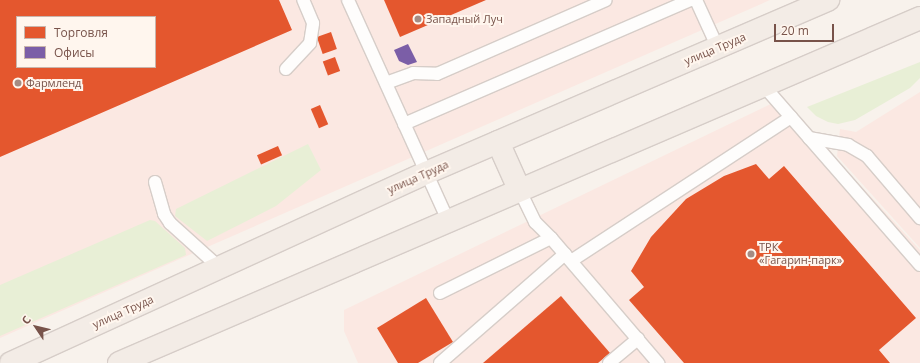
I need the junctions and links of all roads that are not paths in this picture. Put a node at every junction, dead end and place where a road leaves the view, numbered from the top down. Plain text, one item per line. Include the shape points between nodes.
1 (303, 0) edge
2 (348, 0) edge
3 (606, 0) edge
4 (690, 0) edge
5 (696, 0) edge
6 (828, 0) edge
7 (920, 18) edge
8 (718, 48) junction
9 (286, 68) dead end
10 (386, 83) junction
11 (763, 84) junction
12 (791, 117) junction
13 (404, 124) junction
14 (809, 138) junction
15 (498, 142) junction
16 (426, 173) junction
17 (155, 182) dead end
18 (519, 189) junction
19 (920, 218) edge
20 (448, 220) junction
21 (551, 238) junction
22 (568, 258) junction
23 (920, 265) edge
24 (221, 269) junction
25 (440, 292) dead end
26 (638, 339) junction
27 (11, 363) edge
28 (119, 363) edge
29 (440, 363) edge
30 (609, 363) edge
31 (658, 363) edge

1 - 9 lane via 313,23 310,43
2 - 10 lane
3 - 10 lane via 437,74 413,73
4 - 13 lane
5 - 8 lane
6 - 8 main road, улица Труда
7 - 11 main road
8 - 15 main road, улица Труда
10 - 13 lane
11 - 12 lane
11 - 18 main road
12 - 14 lane
12 - 22 lane
13 - 16 lane
14 - 19 lane via 848,145 867,156
14 - 23 lane
15 - 16 main road, улица Труда
15 - 18 main road
16 - 20 lane
16 - 24 main road, улица Труда
17 - 24 lane via 164,214 170,223
18 - 20 main road
18 - 21 lane via 535,222
20 - 28 main road
21 - 22 lane
21 - 25 lane
22 - 26 lane
22 - 29 lane
24 - 27 main road, улица Труда
26 - 30 lane
26 - 31 lane

